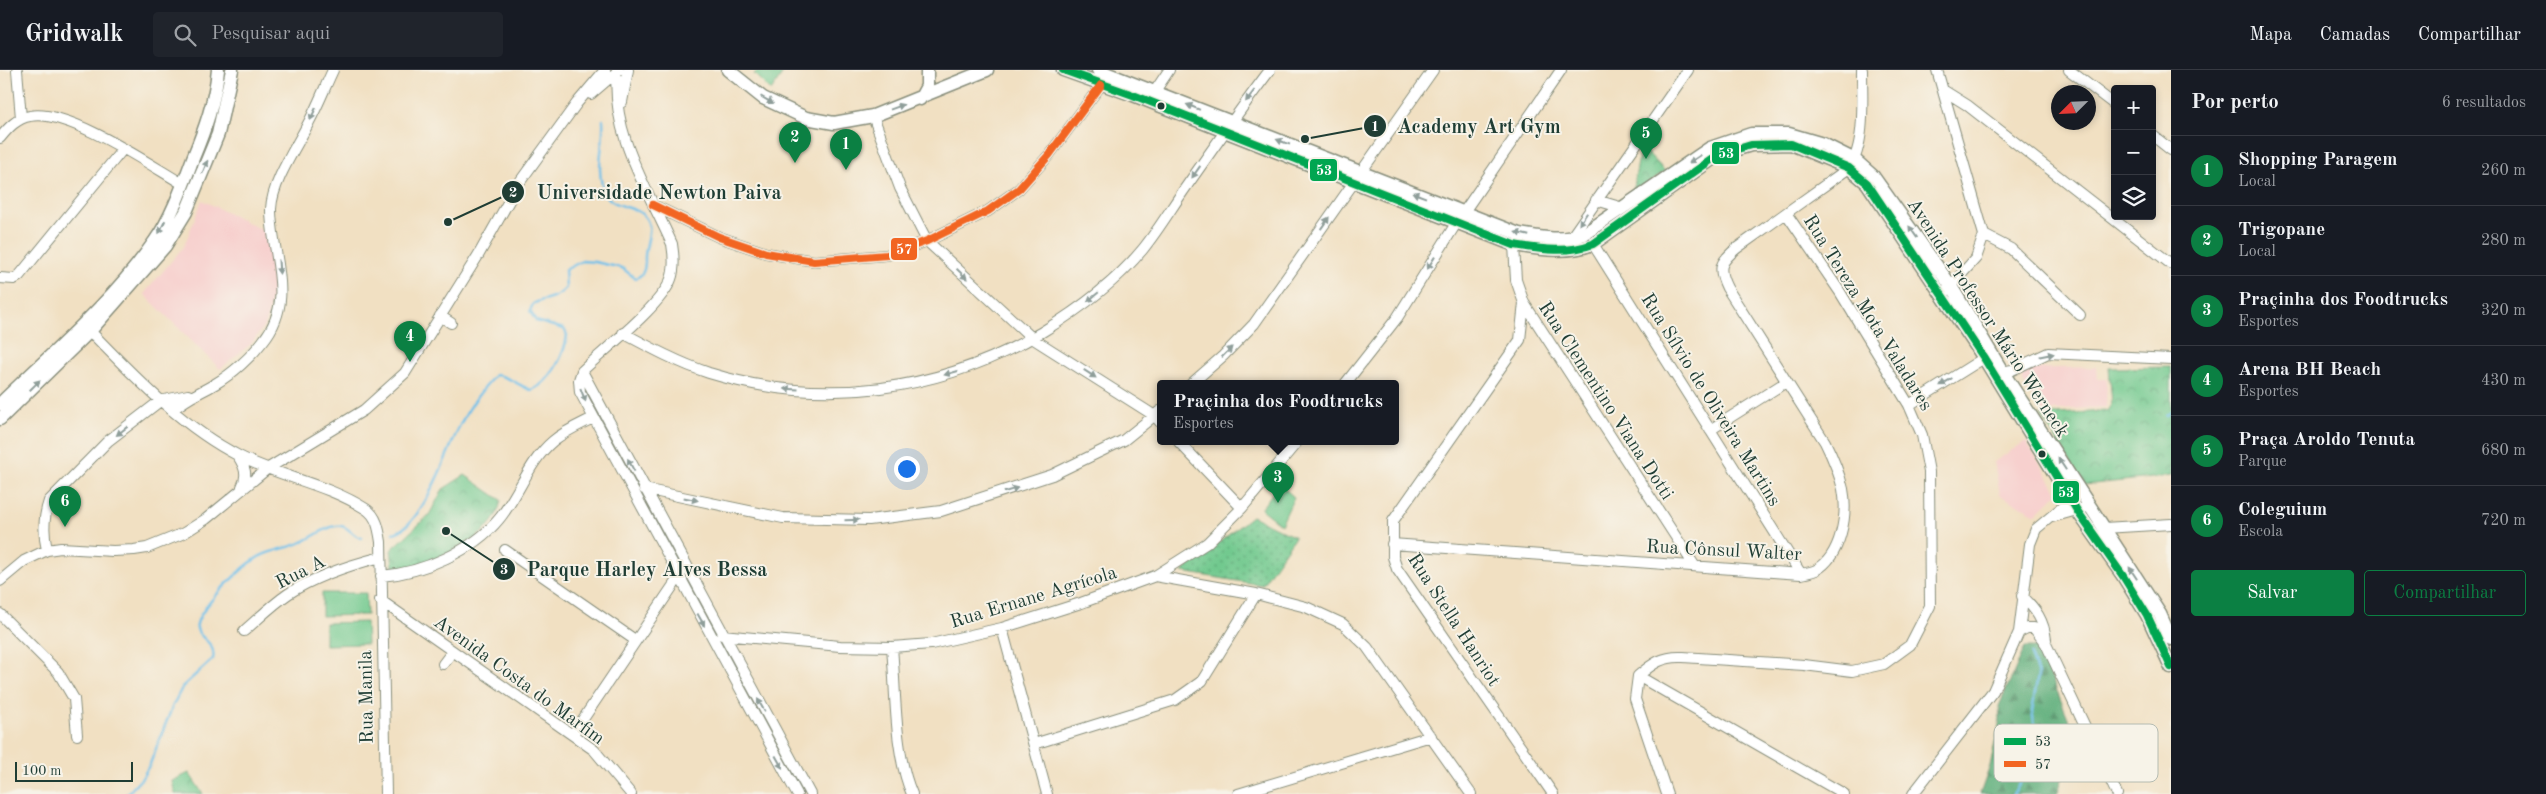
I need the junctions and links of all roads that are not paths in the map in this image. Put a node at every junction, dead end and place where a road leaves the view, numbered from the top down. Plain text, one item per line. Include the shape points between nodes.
1 (16, 70) edge
2 (218, 70) edge
3 (232, 70) edge
4 (333, 70) edge
5 (605, 70) edge
6 (628, 70) edge
7 (728, 70) edge
8 (927, 70) edge
9 (987, 70) edge
10 (1063, 70) edge
11 (1098, 70) edge
12 (1170, 70) edge
13 (1270, 70) edge
14 (1433, 70) edge
15 (1562, 70) edge
16 (1688, 70) edge
17 (1862, 70) edge
18 (1937, 70) edge
19 (2069, 70) edge
20 (618, 71) edge
21 (1102, 85) junction
22 (1943, 90) junction
23 (1155, 91) junction
24 (593, 93) junction
25 (616, 95) junction
26 (1134, 95) junction
27 (920, 99) junction
28 (577, 102) junction
29 (2111, 102) edge
30 (620, 113) junction
31 (874, 116) junction
32 (21, 118) junction
33 (1227, 127) junction
34 (0, 138) edge
35 (2156, 138) edge
36 (123, 150) junction
37 (2171, 150) edge
38 (1852, 164) junction
39 (1358, 177) junction
40 (1609, 182) junction
41 (184, 184) junction
42 (1596, 200) junction
43 (653, 205) junction
44 (1618, 206) junction
45 (186, 212) junction
46 (1786, 213) junction
47 (678, 215) junction
48 (1461, 217) junction
49 (664, 225) junction
50 (1618, 226) junction
51 (1984, 235) junction
52 (1570, 239) junction
53 (927, 240) junction
54 (1593, 244) junction
55 (1514, 245) junction
56 (2171, 264) edge
57 (0, 278) edge
58 (1947, 291) junction
59 (1524, 303) junction
60 (2080, 315) dead end
61 (440, 316) junction
62 (451, 323) dead end
63 (86, 327) junction
64 (623, 333) junction
65 (1032, 338) junction
66 (1984, 358) junction
67 (2171, 359) edge
68 (582, 371) junction
69 (1998, 373) junction
70 (1196, 380) edge
71 (1348, 380) edge
72 (1786, 382) junction
73 (190, 396) junction
74 (160, 400) junction
75 (0, 404) edge
76 (1909, 405) junction
77 (173, 410) junction
78 (1157, 415) edge
79 (1157, 417) edge
80 (593, 418) junction
81 (0, 419) edge
82 (190, 423) junction
83 (1710, 430) junction
84 (1182, 445) edge
85 (1294, 445) edge
86 (238, 456) junction
87 (267, 469) junction
88 (242, 487) junction
89 (644, 489) junction
90 (2071, 500) junction
91 (1242, 508) junction
92 (2083, 508) junction
93 (2048, 518) junction
94 (2171, 524) edge
95 (2104, 528) junction
96 (1392, 544) junction
97 (47, 550) junction
98 (505, 550) dead end
99 (381, 557) junction
100 (1694, 565) junction
101 (688, 569) junction
102 (1801, 574) junction
103 (381, 576) junction
104 (1155, 576) junction
105 (678, 577) junction
106 (0, 581) edge
107 (1256, 594) junction
108 (2022, 596) junction
109 (380, 600) junction
110 (0, 614) edge
111 (2159, 614) edge
112 (1002, 628) junction
113 (244, 632) dead end
114 (2019, 632) junction
115 (722, 635) junction
116 (2171, 638) edge
117 (635, 640) junction
118 (2046, 644) junction
119 (892, 647) junction
120 (452, 652) junction
121 (443, 664) dead end
122 (2171, 667) edge
123 (1638, 676) junction
124 (2084, 724) edge
125 (572, 734) junction
126 (77, 735) dead end
127 (1431, 736) junction
128 (1034, 744) junction
129 (2111, 782) edge
130 (386, 794) edge
131 (631, 794) edge
132 (797, 794) edge
133 (810, 794) edge
134 (912, 794) edge
135 (1047, 794) edge
136 (1238, 794) edge
137 (1471, 794) edge
138 (1552, 794) edge
139 (1667, 794) edge
140 (1844, 794) edge
141 (1913, 794) edge
142 (2117, 794) edge

1 - 32 street
2 - 41 main road via 205,129
45 -> 3 main road via 218,134
4 -> 73 street via 272,198 272,221 279,261 279,314 264,341 224,378
5 - 28 street
6 - 30 street
7 -> 31 main road via 763,98 806,118 834,123
8 - 27 main road via 927,86
9 - 27 main road
10 - 21 main road, Avenida Professor Mário Werneck
11 - 23 main road, Avenida Professor Mário Werneck via 1128,82 1145,78 1150,80
12 - 23 street
13 -> 33 street
14 - 39 street
15 - 48 street
16 - 40 street
17 - 38 street via 1861,124
18 - 22 street
19 - 29 street
20 - 24 street
20 - 25 street
21 - 26 main road, Avenida Professor Mário Werneck
21 - 53 street via 1019,189 988,211
22 - 51 street
22 - 56 street via 1967,105
23 - 26 main road
33 -> 23 main road, Avenida Professor Mário Werneck
24 - 25 street via 609,89
24 - 28 street
25 - 30 street
26 - 33 main road, Avenida Professor Mário Werneck
31 -> 27 main road
28 - 61 street via 519,183 486,251
30 - 43 street via 626,146
31 - 53 street via 900,188
32 - 34 street
32 - 36 street via 41,114 67,120
33 - 39 main road, Avenida Professor Mário Werneck
33 -> 65 street via 1143,249 1112,282 1076,311
35 - 37 street
36 - 41 street
36 - 57 street via 19,276
38 -> 44 main road, Avenida Professor Mário Werneck via 1824,144 1789,134 1752,134 1710,148
38 - 46 street, Rua Cônsul Walter
38 - 50 main road, Avenida Professor Mário Werneck via 1791,144 1751,145 1718,155
38 - 58 main road, Avenida Professor Mário Werneck via 1873,176
39 - 48 main road, Avenida Professor Mário Werneck
70 -> 39 street via 1254,324
40 - 42 street
40 - 44 street
41 - 45 main road via 190,199
41 -> 63 main road via 156,240
42 - 44 street
42 -> 52 street
43 - 47 street
43 - 49 street
44 - 50 main road via 1622,217
44 - 52 main road, Avenida Professor Mário Werneck via 1584,234
45 - 63 main road via 165,246
46 - 72 street, Rua Cônsul Walter via 1727,256 1720,266 1727,288
46 - 76 street, Rua Tereza Mota Valadares via 1840,292
47 - 49 street via 668,218
47 - 53 street via 719,236 757,249 814,262 887,255
52 -> 48 main road, Avenida Professor Mário Werneck via 1519,234
48 - 55 main road, Avenida Professor Mário Werneck
48 -> 71 street via 1397,318
49 - 64 street via 672,244 672,279 659,300
50 - 54 main road, Avenida Professor Mário Werneck
51 - 58 street via 1976,258
51 - 60 street via 2011,249
53 -> 65 street
54 - 55 main road, Avenida Professor Mário Werneck via 1571,250
54 - 83 street, Rua Sílvio de Oliveira Martins
55 - 59 street, Rua Clementino Viana Dotti via 1516,280
58 - 66 main road, Avenida Professor Mário Werneck
58 - 69 main road, Avenida Professor Mário Werneck
59 - 96 street, Rua Stella Hanriot via 1520,340 1406,500 1393,521
59 - 100 street, Rua Clementino Viana Dotti
61 - 62 street
61 - 87 street via 405,373 387,391 364,410
63 - 74 street
63 - 75 main road
81 -> 63 main road
65 -> 64 street via 973,366 908,385 867,392 782,388 737,380 670,358
64 - 68 street
65 -> 78 street
66 - 69 main road, Avenida Professor Mário Werneck
66 -> 76 street
69 -> 67 street via 2048,353
68 -> 80 street via 580,392
89 -> 68 street
69 - 90 main road, Avenida Professor Mário Werneck
92 -> 69 main road, Avenida Professor Mário Werneck
72 - 83 street
72 - 102 street, Rua Cônsul Walter via 1825,442 1837,466 1844,492 1838,545 1816,570
73 - 74 street
73 - 77 street
73 - 82 street
74 - 77 street
74 -> 97 street via 108,441 49,501 44,514
76 - 123 street, Rua Tereza Mota Valadares via 1922,435 1930,472 1930,606 1910,645 1884,664 1852,671 1668,657 1654,662
77 - 82 street
89 -> 79 street via 783,518 869,520 941,511 1052,475 1124,440
80 - 103 street via 552,442 538,458 499,520 483,536 440,560 406,572
80 - 105 street
82 - 86 street
83 - 102 street, Rua Sílvio de Oliveira Martins
84 - 91 street
85 - 91 street, Rua Ernane Agrícola
86 - 87 street
86 - 88 street via 246,472
87 - 88 street
87 - 99 street, Rua Manila via 335,493 373,511 380,530
88 - 97 street via 206,519 147,548
89 - 101 street
90 - 92 main road, Avenida Professor Mário Werneck
90 - 93 street
91 - 104 street, Rua Ernane Agrícola via 1207,543
92 - 93 street
92 - 95 main road, Avenida Professor Mário Werneck
92 - 111 main road, Avenida Professor Mário Werneck via 2123,576
93 - 108 street via 2036,529 2030,544
94 - 95 street
111 -> 95 main road, Avenida Professor Mário Werneck
96 - 100 street, Rua Cônsul Walter
96 - 138 street, Rua Stella Hanriot via 1398,569
97 - 106 street via 24,562
98 - 117 street
99 - 103 street, Rua Manila
99 - 113 street, Rua A via 352,565 300,587 276,603
100 - 102 street, Rua Cônsul Walter
101 - 105 street
101 - 115 street
103 - 109 street, Rua Manila
104 - 107 street
104 - 112 street, Rua Ernane Agrícola
105 - 117 street
105 -> 132 street
107 - 127 street via 1306,607 1343,624 1367,647
107 - 128 street via 1202,681 1187,693 1174,700
108 - 114 street
108 - 118 street via 2036,609 2045,628
109 - 120 street, Avenida Costa do Marfim
109 - 130 street, Rua Manila
110 - 126 street via 58,672 74,699
111 - 116 main road, Avenida Professor Mário Werneck
111 - 122 main road, Avenida Professor Mário Werneck
112 - 119 street, Rua Ernane Agrícola via 931,644
112 - 128 street
114 - 118 street via 2034,628
114 - 141 street via 1993,691
115 - 119 street, Rua Ernane Agrícola via 840,646
133 -> 115 street
117 - 125 street
118 - 124 street
119 - 134 street via 900,743
120 - 121 street
120 - 125 street, Avenida Costa do Marfim
123 - 139 street via 1636,699
123 - 140 street
125 - 131 street, Avenida Costa do Marfim via 594,750
127 - 136 street
127 - 137 street
128 - 135 street
129 - 142 street

